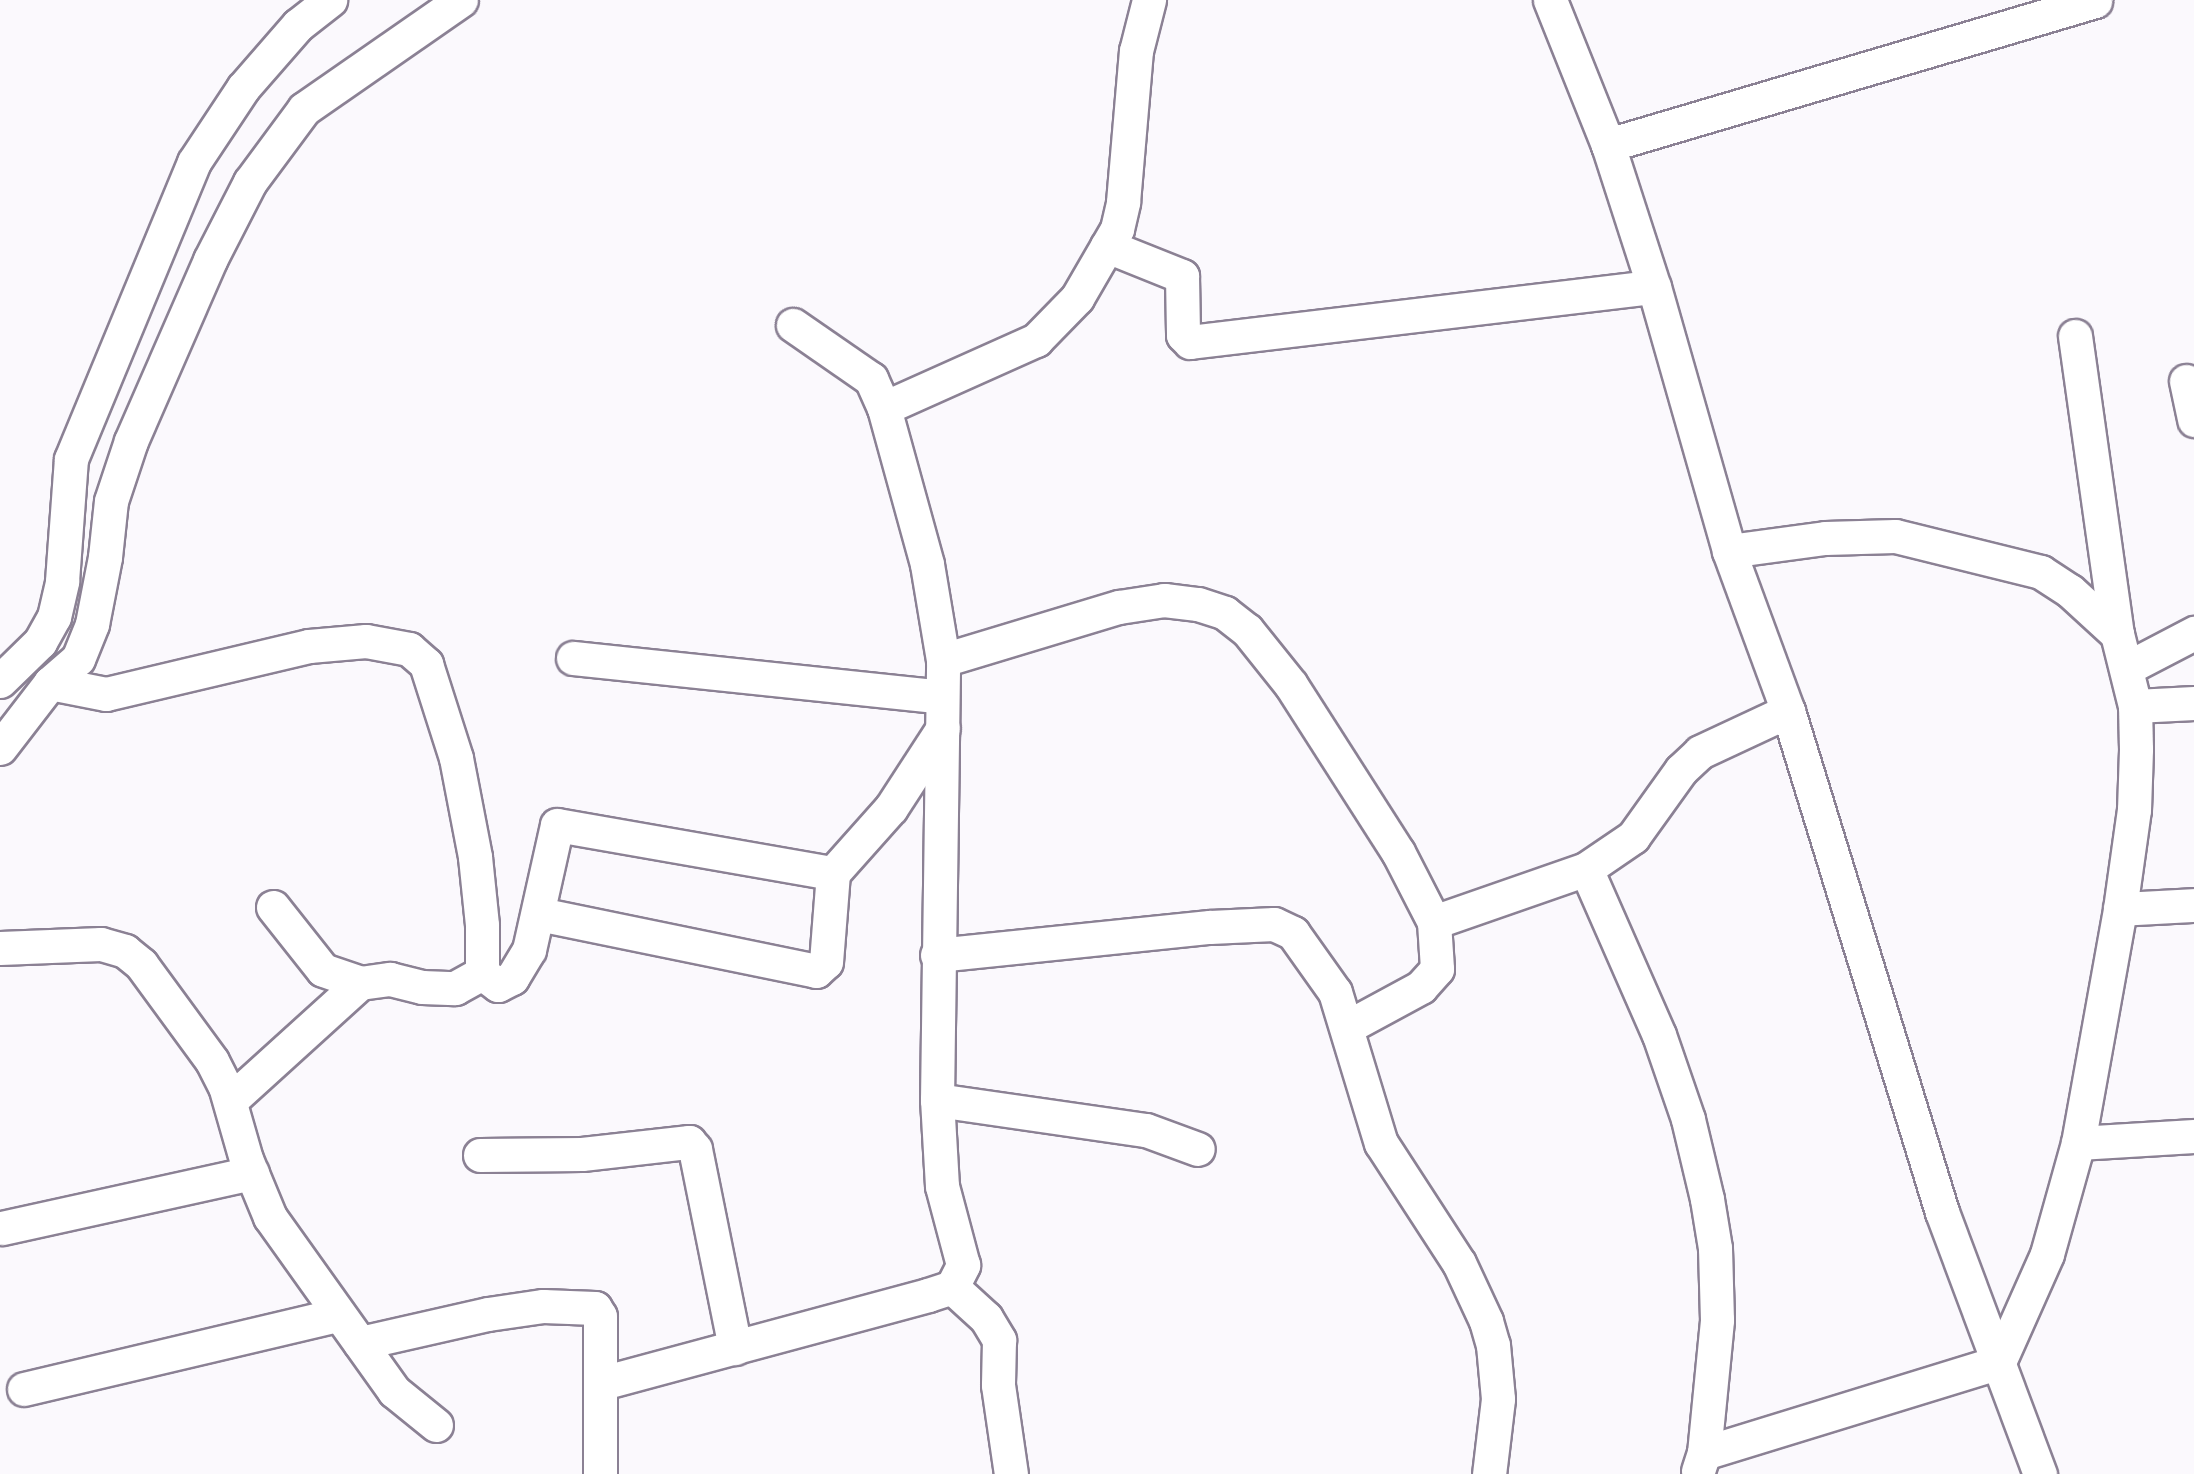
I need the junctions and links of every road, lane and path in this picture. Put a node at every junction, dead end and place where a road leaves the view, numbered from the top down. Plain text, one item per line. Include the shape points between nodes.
1 (330, 0) edge
2 (461, 0) edge
3 (1149, 0) edge
4 (1550, 0) edge
5 (2095, 1) edge
6 (1608, 145) junction
7 (1107, 246) junction
8 (1654, 287) junction
9 (793, 325) dead end
10 (2075, 336) dead end
11 (2186, 381) dead end
12 (884, 408) junction
13 (2194, 420) edge
14 (1729, 551) junction
15 (2194, 633) edge
16 (2117, 634) junction
17 (573, 658) dead end
18 (943, 660) junction
19 (2127, 668) junction
20 (0, 681) edge
21 (50, 684) junction
22 (2194, 703) edge
23 (2135, 706) junction
24 (942, 711) junction
25 (1788, 711) junction
26 (0, 748) edge
27 (1586, 869) junction
28 (833, 873) junction
29 (2194, 905) edge
30 (273, 907) dead end
31 (2120, 909) junction
32 (539, 914) junction
33 (1434, 922) junction
34 (0, 948) edge
35 (937, 955) junction
36 (482, 973) junction
37 (360, 983) junction
38 (1347, 1027) junction
39 (231, 1100) junction
40 (937, 1100) junction
41 (2194, 1136) edge
42 (2078, 1143) junction
43 (1198, 1149) dead end
44 (480, 1155) dead end
45 (252, 1173) junction
46 (2, 1228) dead end
47 (952, 1287) junction
48 (338, 1315) junction
49 (360, 1343) junction
50 (735, 1348) junction
51 (1999, 1362) junction
52 (602, 1383) junction
53 (24, 1389) dead end
54 (436, 1425) dead end
55 (1701, 1463) edge
56 (600, 1474) edge
57 (1011, 1474) edge
58 (1489, 1474) edge
59 (2040, 1474) edge

1 - 20 street via 298,25 243,88 194,162 71,460 62,581 54,617 40,642
2 - 21 street via 304,109 250,182 205,271 131,441 111,501 105,557 78,659
3 - 7 street via 1136,51 1127,183 1117,229
4 - 6 street
5 - 6 street
6 - 8 street
7 - 8 street via 1179,273 1184,279 1183,335 1191,342
7 - 12 street via 1077,298 1036,340
8 - 14 street
9 - 12 street via 871,379
10 - 16 street
11 - 13 street
12 - 18 street via 927,564
14 - 16 street via 1825,538 1895,536 2041,572 2070,590
14 - 25 street
15 - 19 street
16 - 19 street
17 - 24 street
18 - 24 street
18 - 33 street via 1119,607 1164,600 1225,612 1247,630 1291,685 1398,852
19 - 23 street
21 - 26 street
21 - 36 street via 106,694 309,646 366,641 410,649 426,664 456,758 475,857
22 - 23 street
23 - 31 street via 2134,810
24 - 28 street via 891,808
24 - 35 street
25 - 27 street via 1700,752 1681,770 1633,837
25 - 51 street via 1942,1212
27 - 33 street
27 - 55 street via 1659,1035 1688,1119 1707,1199 1715,1248 1717,1320
28 - 32 street via 563,824 557,825 553,835
28 - 32 street via 826,962 816,971
29 - 31 street
30 - 37 street via 323,970
31 - 42 street
32 - 36 street via 529,950 512,978 498,985
33 - 38 street via 1437,969 1421,987
34 - 39 street via 101,944 125,951 141,964 212,1061
35 - 38 street via 1274,924 1293,933 1322,972 1335,992
35 - 40 street
36 - 37 street via 455,988 422,987 390,979
37 - 39 street
38 - 58 street via 1381,1143 1459,1263 1486,1321 1498,1399
39 - 45 street
40 - 43 street via 1146,1130
40 - 47 street via 942,1186 963,1265
41 - 42 street
42 - 51 street via 2047,1254
44 - 50 street via 582,1154 689,1142 695,1149
45 - 46 street
45 - 48 street via 270,1217
47 - 50 street
47 - 57 street via 986,1318 999,1340 998,1385
48 - 49 street
48 - 53 street
49 - 52 street via 502,1312 543,1306 595,1308 600,1316
49 - 54 street via 394,1391
50 - 52 street
51 - 55 street
51 - 59 street
52 - 56 street

